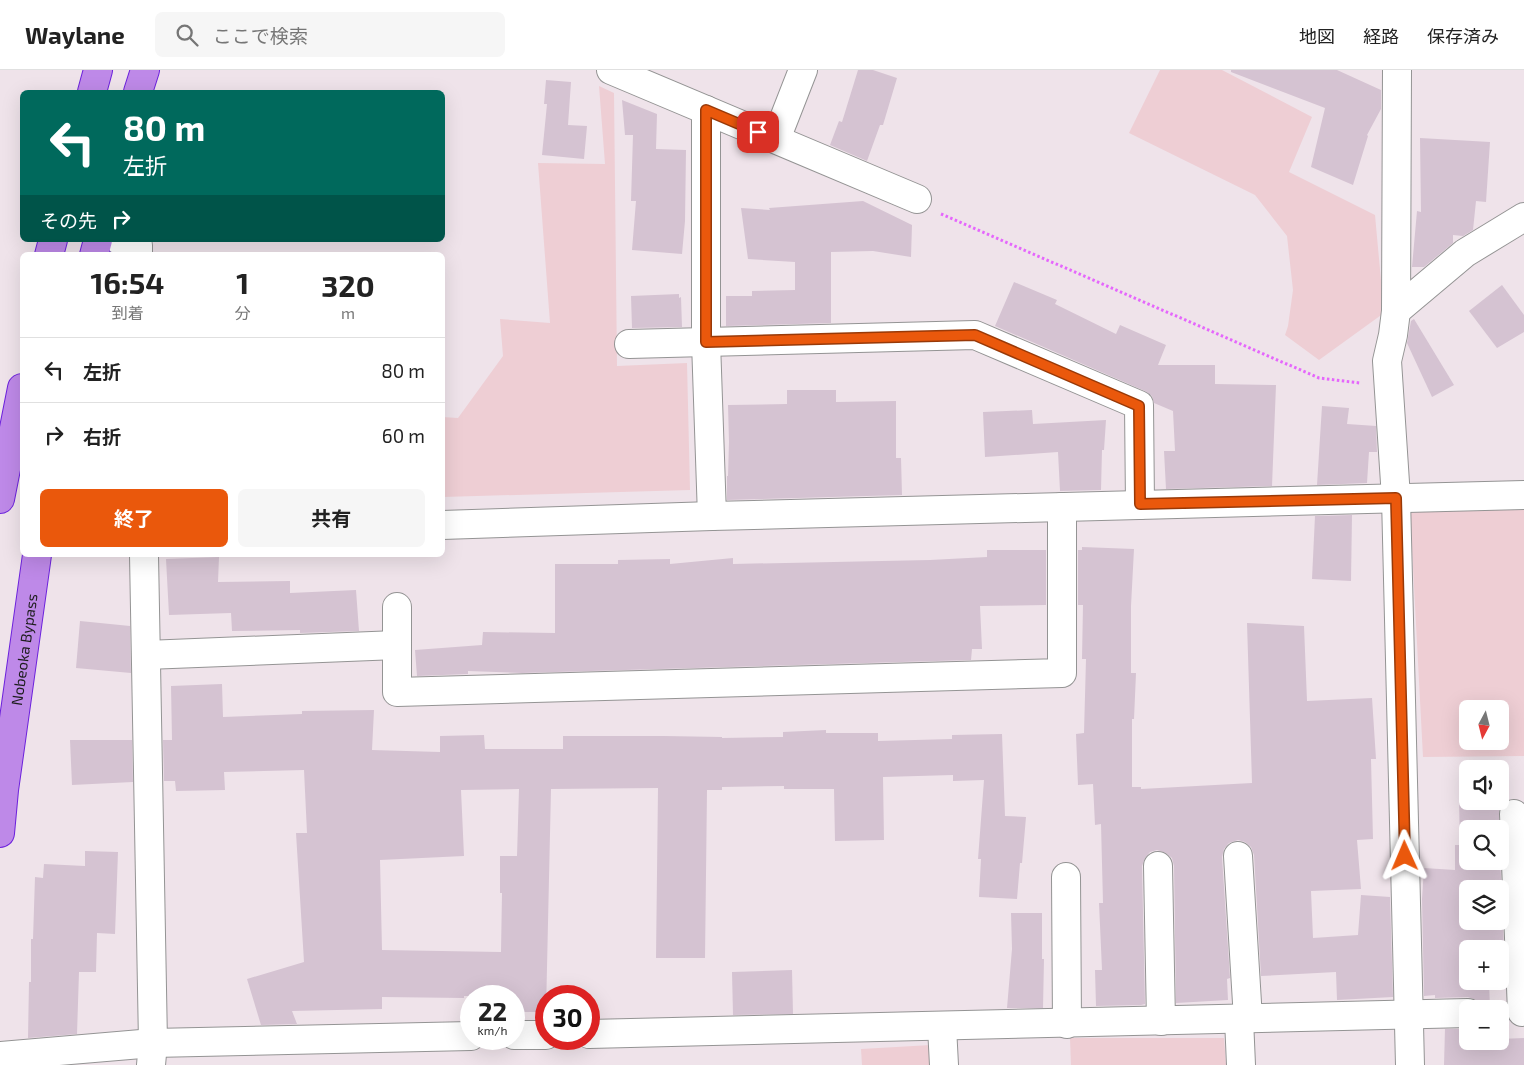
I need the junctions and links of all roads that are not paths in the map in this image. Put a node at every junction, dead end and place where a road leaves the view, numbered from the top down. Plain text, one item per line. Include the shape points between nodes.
1 (98, 70) edge
2 (145, 70) edge
3 (611, 70) edge
4 (803, 70) edge
5 (1397, 70) edge
6 (93, 90) edge
7 (139, 90) edge
8 (706, 110) junction
9 (776, 139) junction
10 (917, 199) road end
11 (1524, 216) edge
12 (127, 242) edge
13 (138, 252) edge
14 (1396, 311) junction
15 (706, 342) junction
16 (629, 344) dead end
17 (20, 398) edge
18 (1524, 495) edge
19 (1396, 498) junction
20 (0, 499) edge
21 (1140, 504) junction
22 (1062, 506) junction
23 (712, 516) junction
24 (445, 525) edge
25 (37, 557) edge
26 (144, 557) edge
27 (397, 606) dead end
28 (396, 644) junction
29 (146, 655) junction
30 (1514, 814) dead end
31 (0, 833) edge
32 (1238, 856) dead end
33 (1158, 866) dead end
34 (1066, 877) dead end
35 (1515, 1012) edge
36 (1459, 1013) edge
37 (1409, 1015) junction
38 (1244, 1019) junction
39 (1161, 1021) junction
40 (1067, 1024) junction
41 (942, 1026) junction
42 (600, 1034) edge
43 (460, 1037) edge
44 (152, 1054) edge
45 (0, 1056) edge
46 (944, 1065) edge
47 (1242, 1065) edge
48 (1410, 1065) edge

1 - 6 highway
2 - 7 highway
3 - 8 street
4 - 9 street
5 - 14 street
8 - 9 street
8 - 15 street
9 - 10 street
11 - 14 street via 1465,253
12 - 13 street via 138,245
14 - 19 street via 1388,361
15 - 16 street
15 - 21 street via 975,335 1139,406
15 - 23 street
17 - 20 highway
18 - 19 street
19 - 21 street
19 - 37 street
21 - 22 street
22 - 23 street
22 - 28 street via 1062,674 397,692
23 - 24 street
25 - 31 highway, Nobeoka Bypass
26 - 29 street
27 - 28 street
28 - 29 street
29 - 44 street
30 - 35 street
32 - 38 street
33 - 39 street
34 - 40 street
36 - 37 street
37 - 38 street
37 - 48 street
38 - 39 street
38 - 47 street
39 - 40 street
40 - 41 street
41 - 42 street
41 - 46 street
43 - 44 street
44 - 45 street

